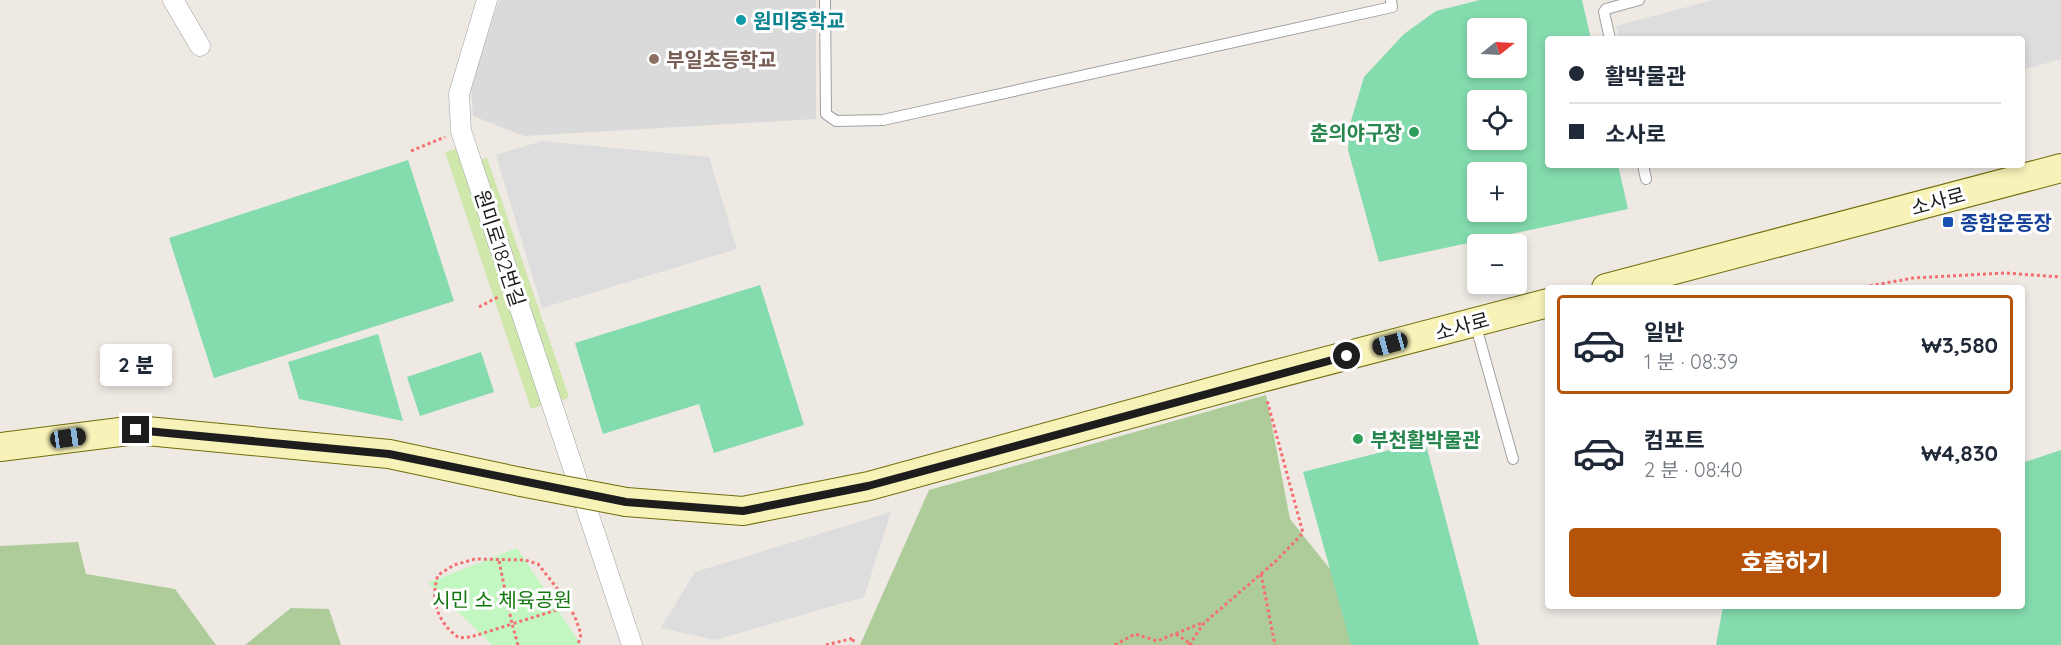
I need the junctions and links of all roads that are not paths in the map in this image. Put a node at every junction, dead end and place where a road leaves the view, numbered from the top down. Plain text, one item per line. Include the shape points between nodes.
1 (174, 0) edge
2 (487, 0) edge
3 (825, 0) edge
4 (1391, 0) edge
5 (1640, 0) edge
6 (1610, 36) edge
7 (200, 46) dead end
8 (1643, 168) edge
9 (2061, 168) edge
10 (1646, 179) dead end
11 (1616, 285) edge
12 (1545, 304) edge
13 (1474, 322) junction
14 (0, 447) edge
15 (1513, 459) dead end
16 (632, 645) edge

1 - 7 street
2 - 16 street, 원미로182번길 via 459,94 461,131
3 - 4 lane via 826,114 836,121 883,120 1392,7
5 - 6 lane via 1606,9
8 - 10 lane
9 - 11 street, 소사로
12 - 13 street, 소사로
13 - 14 street, 소사로, bridge via 868,486 743,511 626,502 389,454 136,430
13 - 15 lane

